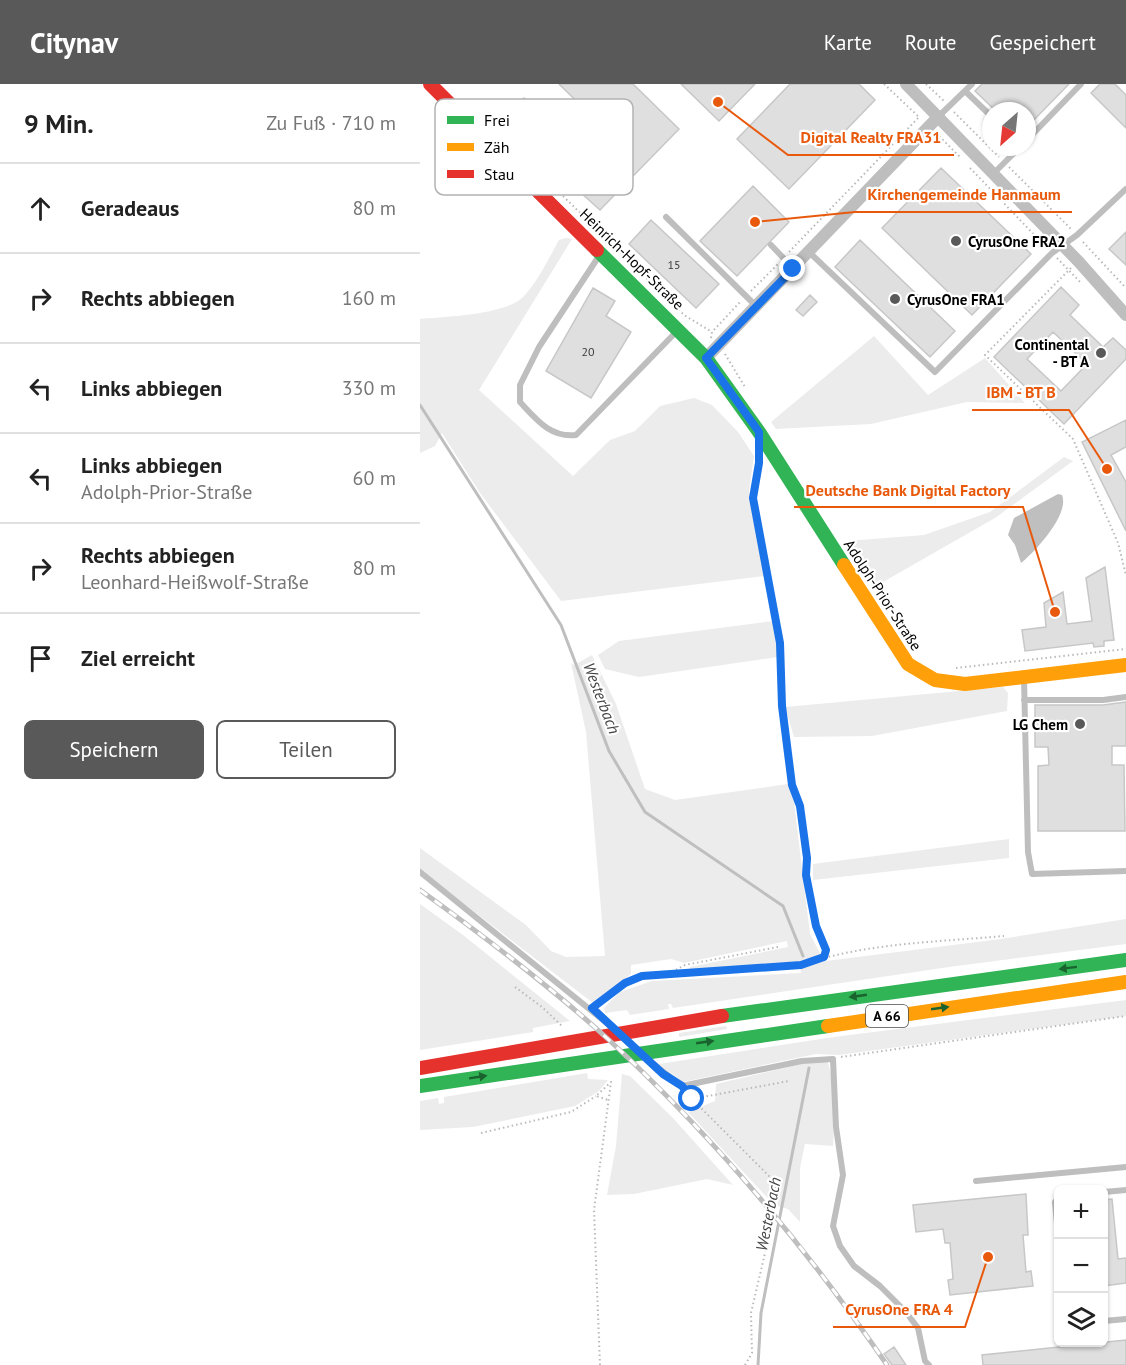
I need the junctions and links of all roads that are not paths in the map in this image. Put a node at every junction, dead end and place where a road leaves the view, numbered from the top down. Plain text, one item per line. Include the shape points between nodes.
1 (430, 84) edge
2 (906, 84) edge
3 (972, 84) edge
4 (1081, 84) edge
5 (965, 91) junction
6 (445, 99) edge
7 (982, 107) edge
8 (939, 116) junction
9 (1036, 131) edge
10 (1012, 156) edge
11 (994, 173) junction
12 (1126, 189) edge
13 (543, 195) edge
14 (666, 217) dead end
15 (771, 245) dead end
16 (1064, 246) junction
17 (809, 252) junction
18 (602, 253) junction
19 (793, 269) junction
20 (757, 306) junction
21 (1126, 315) edge
22 (680, 329) junction
23 (706, 358) junction
24 (1126, 665) edge
25 (1023, 675) junction
26 (1126, 697) edge
27 (1024, 700) junction
28 (1126, 871) edge
29 (420, 872) edge
30 (1126, 960) edge
31 (1126, 982) edge
32 (626, 1034) junction
33 (632, 1045) dead end
34 (420, 1068) edge
35 (420, 1086) edge
36 (1126, 1167) edge
37 (976, 1181) dead end
38 (1126, 1190) edge
39 (1108, 1192) edge
40 (1126, 1319) edge
41 (1108, 1321) edge
42 (929, 1365) edge

1 - 6 main road, Heinrich-Hopf-Straße
2 - 8 street
3 - 5 lane
4 - 9 lane
5 - 7 lane
5 - 8 lane
8 - 11 street
8 - 17 street
10 - 11 lane
11 - 16 street
12 - 16 lane
13 - 18 main road, Heinrich-Hopf-Straße
14 - 20 lane
15 - 19 lane
16 - 17 lane via 1052,253 935,372
16 - 21 street
17 - 19 street
18 - 22 main road, Heinrich-Hopf-Straße
18 - 22 lane via 539,347 520,385 520,402 539,422 557,434 576,435
19 - 20 street
20 - 23 street
22 - 23 main road, Heinrich-Hopf-Straße
23 - 25 main road, Adolph-Prior-Straße via 759,432 908,664 935,680 965,684
24 - 25 main road, Adolph-Prior-Straße
25 - 27 lane
26 - 27 lane
27 - 28 lane via 1032,874
29 - 32 lane
30 -> 32 main road, A 66 via 916,988
35 -> 31 main road, A 66
32 - 34 main road, A 66
33 - 42 lane via 682,1086 802,1061 833,1059 843,1175 832,1226 854,1266 880,1286 918,1328
36 - 37 lane
38 - 39 lane
40 - 41 lane

